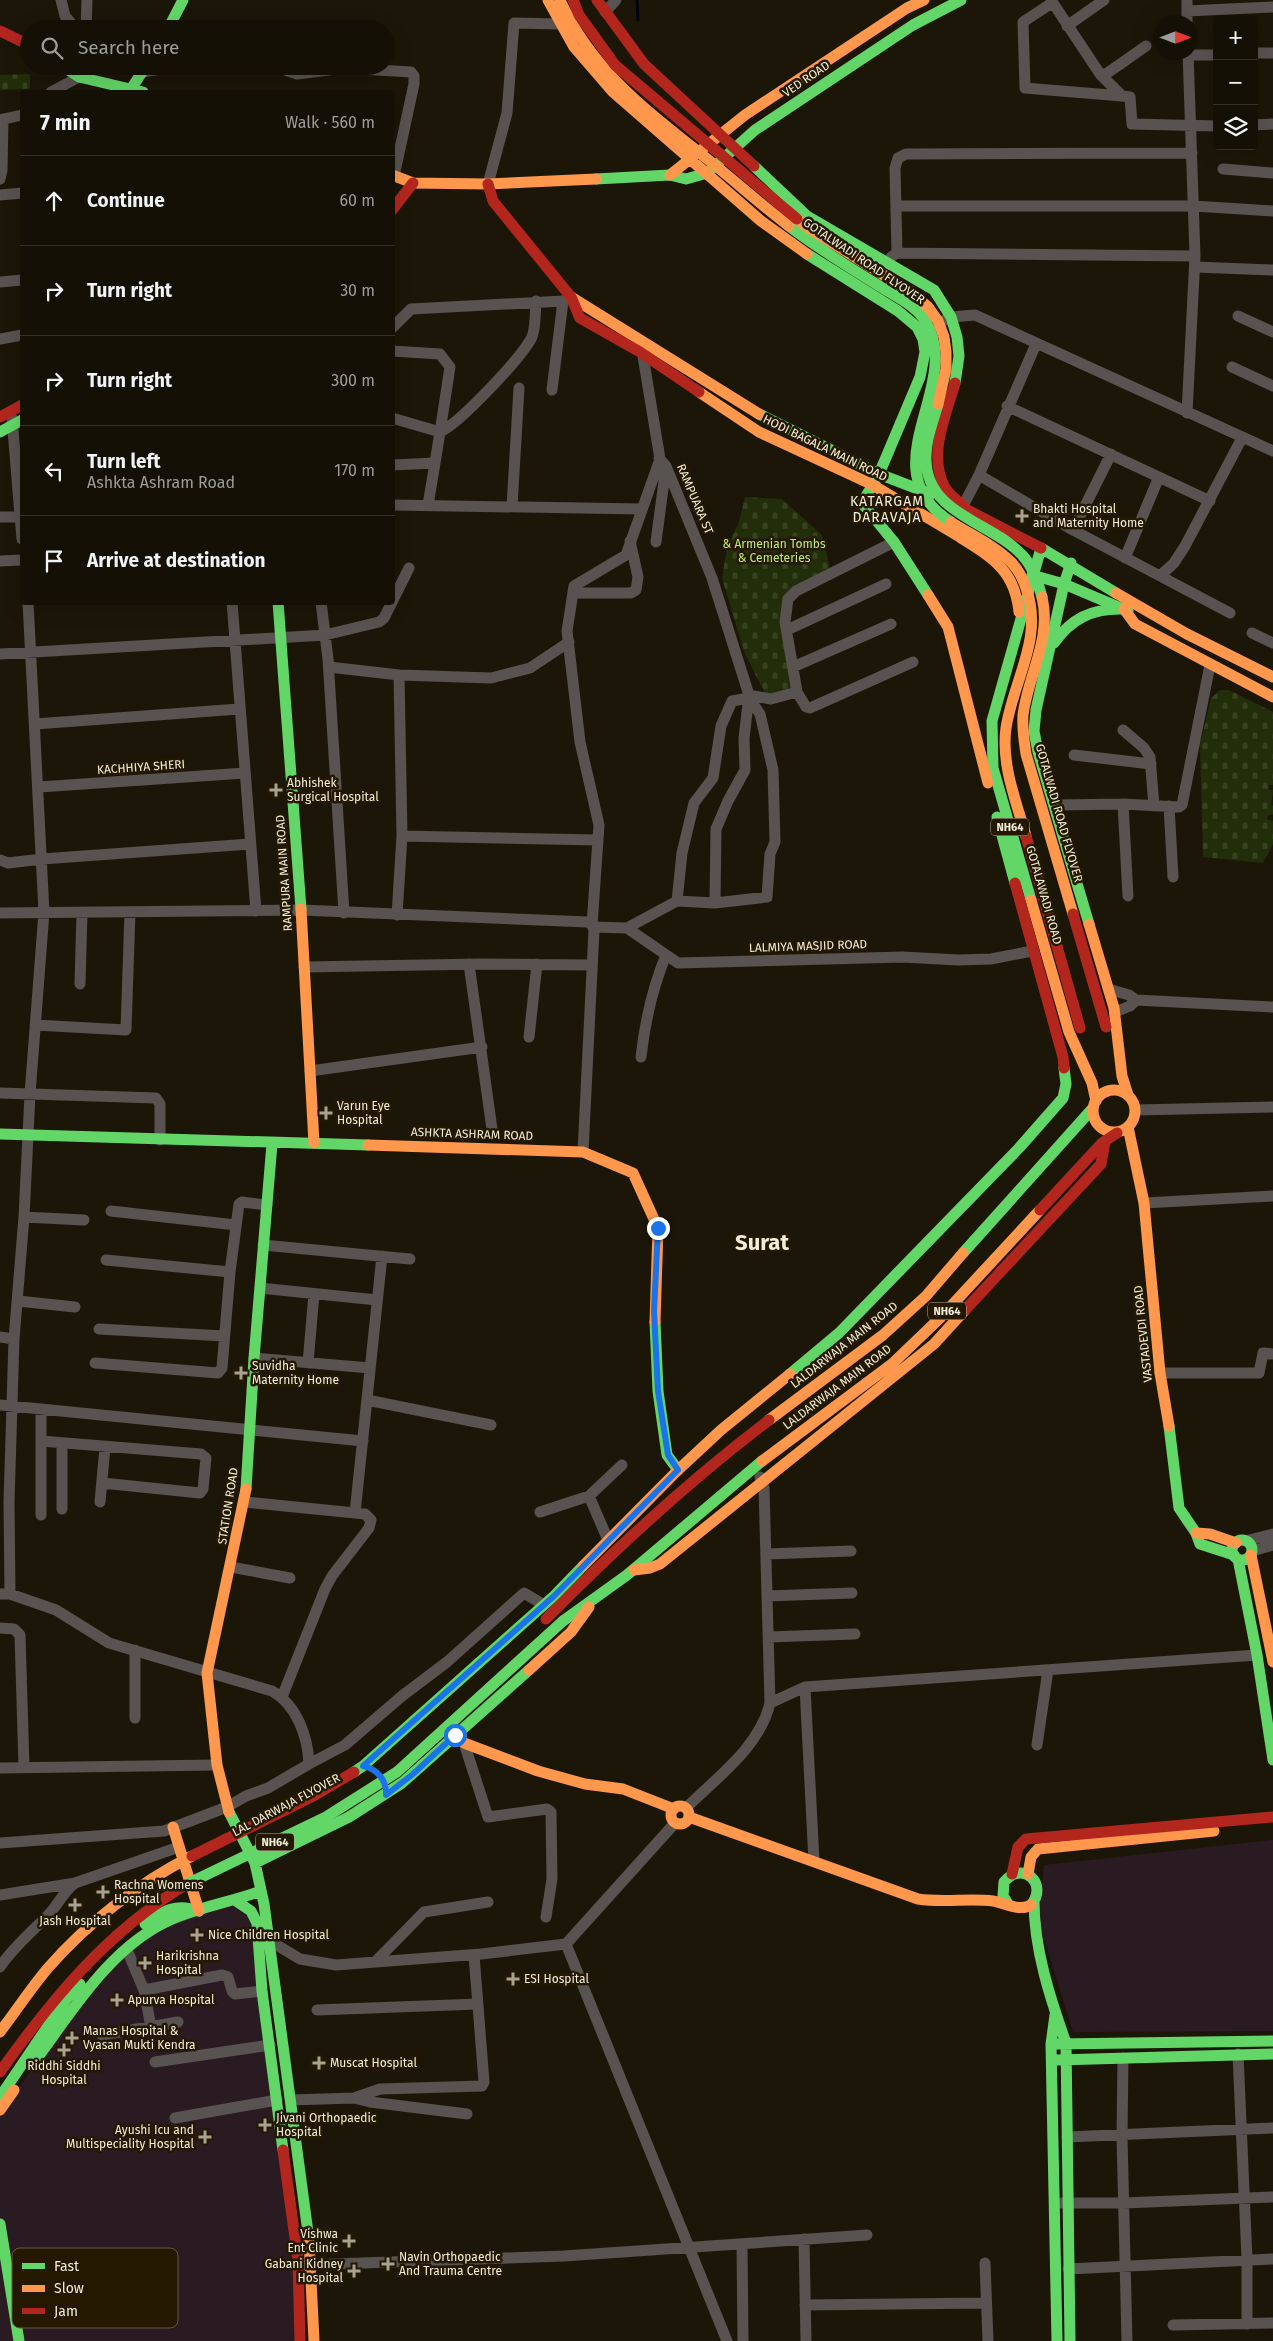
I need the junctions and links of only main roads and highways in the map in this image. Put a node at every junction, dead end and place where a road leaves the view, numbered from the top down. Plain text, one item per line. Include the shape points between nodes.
1 (548, 0) edge
2 (560, 0) edge
3 (573, 0) edge
4 (597, 0) edge
5 (924, 0) edge
6 (961, 0) edge
7 (179, 2) edge
8 (172, 20) edge
9 (0, 31) edge
10 (20, 41) edge
11 (76, 75) edge
12 (140, 75) edge
13 (131, 89) junction
14 (135, 90) edge
15 (719, 136) junction
16 (733, 150) junction
17 (691, 160) junction
18 (707, 173) junction
19 (670, 175) junction
20 (395, 176) edge
21 (412, 183) junction
22 (488, 184) junction
23 (395, 206) edge
24 (643, 347) junction
25 (20, 406) edge
26 (5, 414) edge
27 (18, 422) edge
28 (0, 432) edge
29 (879, 474) junction
30 (872, 484) junction
31 (963, 506) junction
32 (961, 538) junction
33 (1041, 548) junction
34 (1071, 564) junction
35 (1032, 575) junction
36 (1064, 584) junction
37 (278, 605) edge
38 (1137, 606) junction
39 (1124, 609) junction
40 (1150, 618) junction
41 (1019, 627) junction
42 (1047, 666) junction
43 (1273, 669) edge
44 (1273, 677) edge
45 (1270, 692) edge
46 (1122, 1076) junction
47 (1092, 1083) junction
48 (1128, 1095) junction
49 (1095, 1105) junction
50 (1128, 1127) junction
51 (1117, 1132) junction
52 (0, 1134) edge
53 (1105, 1141) junction
54 (314, 1143) junction
55 (272, 1144) junction
56 (678, 1470) junction
57 (1196, 1533) junction
58 (1241, 1542) junction
59 (605, 1548) junction
60 (1252, 1553) junction
61 (1236, 1557) junction
62 (634, 1570) junction
63 (596, 1598) junction
64 (542, 1623) dead end
65 (1273, 1664) edge
66 (1260, 1673) junction
67 (1273, 1678) edge
68 (459, 1739) junction
69 (1273, 1760) edge
70 (363, 1766) junction
71 (378, 1768) dead end
72 (347, 1777) junction
73 (386, 1795) junction
74 (319, 1806) dead end
75 (362, 1811) junction
76 (683, 1812) junction
77 (1273, 1817) edge
78 (675, 1823) road end
79 (1273, 1826) edge
80 (173, 1827) road end
81 (240, 1832) junction
82 (257, 1837) dead end
83 (184, 1861) junction
84 (255, 1863) junction
85 (1012, 1874) junction
86 (1028, 1874) junction
87 (1003, 1885) junction
88 (261, 1891) junction
89 (143, 1899) dead end
90 (974, 1899) junction
91 (236, 1901) junction
92 (1034, 1901) junction
93 (1014, 1907) junction
94 (199, 1911) junction
95 (1034, 1928) junction
96 (96, 1936) dead end
97 (1055, 2013) junction
98 (0, 2032) edge
99 (1273, 2041) edge
100 (1066, 2043) junction
101 (1051, 2044) junction
102 (5, 2045) dead end
103 (1273, 2054) edge
104 (1051, 2060) junction
105 (1066, 2060) junction
106 (0, 2072) edge
107 (0, 2097) edge
108 (0, 2110) edge
109 (0, 2224) edge
110 (12, 2298) edge
111 (17, 2328) edge
112 (19, 2341) edge
113 (300, 2341) edge
114 (314, 2341) edge
115 (1057, 2341) edge
116 (1070, 2341) edge

1 - 17 main road via 574,47 612,92
2 - 47 main road, GOTALWADI ROAD FLYOVER, bridge via 567,21 602,68 650,112 798,234 905,302 926,322 935,350 935,365 917,438 915,453 919,484 926,499 941,516 1009,558 1020,572 1033,610 1033,628 1007,722 1007,758 1010,780 1080,1028
3 - 46 main road, GOTALWADI ROAD FLYOVER, bridge via 579,15 615,65 807,227 912,293 936,316 948,348 947,366 928,441 927,469 930,481 944,503 1020,552 1040,586 1044,628 1027,698 1023,736 1026,754
4 - 15 main road via 644,64
5 - 15 main road, VED ROAD via 745,115
6 - 16 main road, VED ROAD via 913,25 755,130
7 - 8 main road
9 - 10 main road
11 - 13 main road
12 - 13 main road
13 - 14 main road
15 - 16 main road
15 - 17 main road, VED ROAD
16 - 18 main road, VED ROAD
16 - 31 main road via 807,216 934,290 951,317 957,337 958,376 938,443 939,473 946,488
17 - 18 main road
17 - 19 main road, VED ROAD
18 - 19 main road, VED ROAD via 686,179
18 - 29 main road via 790,243 909,318 919,332 925,352 920,377
19 - 22 main road, VED ROAD
20 - 21 main road
21 - 22 main road, VED ROAD
21 - 23 main road
22 - 24 main road, HODI BAGALA MAIN ROAD via 493,201 567,299
24 - 29 main road, HODI BAGALA MAIN ROAD via 770,421
24 - 30 main road, HODI BAGALA MAIN ROAD via 759,432
25 - 26 main road
27 - 28 main road
29 - 30 main road
29 - 31 main road, HODI BAGALA MAIN ROAD
30 - 32 main road, HODI BAGALA MAIN ROAD
30 - 56 main road via 862,503 894,542 948,627 1032,951 1063,1057 1066,1084 1063,1098 1019,1148 839,1333 721,1430
31 - 33 main road, HODI BAGALA MAIN ROAD
32 - 35 main road, HODI BAGALA MAIN ROAD
32 - 41 main road via 992,556 1012,580 1019,594
33 - 34 main road, HODI BAGALA MAIN ROAD
33 - 35 main road, GOTALAWADI ROAD / NH64
34 - 36 main road
34 - 38 main road, HODI BAGALA MAIN ROAD
35 - 36 main road, HODI BAGALA MAIN ROAD
35 - 41 main road, GOTALAWADI ROAD / NH64
36 - 39 main road, HODI BAGALA MAIN ROAD
36 - 42 main road
37 - 54 main road, RAMPURA MAIN ROAD via 301,910
38 - 40 main road
38 - 43 main road via 1155,610
39 - 40 main road, HODI BAGALA MAIN ROAD
39 - 42 main road via 1095,610 1072,622 1061,631
39 - 45 main road via 1135,624 1210,665
40 - 44 main road
40 - 45 main road
41 - 47 main road, GOTALAWADI ROAD / NH64 via 992,720 993,768 1069,1032
42 - 46 main road via 1034,732 1114,1012
46 - 48 main road
47 - 49 main road, GOTALAWADI ROAD / NH64
48 - 49 main road, NH64 via 1121,1091 1107,1091
48 - 50 main road via 1136,1110
49 - 51 main road, NH64 via 1093,1114 1099,1126
49 - 59 main road, LALDARWAJA MAIN ROAD / NH64 via 926,1296 883,1335
50 - 51 main road, NH64
50 - 57 main road, VASTADEVDI ROAD via 1144,1202 1160,1373 1173,1447 1179,1508
51 - 53 main road, LALDARWAJA MAIN ROAD / NH64
52 - 55 main road, ASHKTA ASHRAM ROAD
53 - 62 main road, LALDARWAJA MAIN ROAD / NH64 via 940,1318 892,1364 755,1466
53 - 62 main road via 1101,1164 947,1332 660,1564
54 - 55 main road, ASHKTA ASHRAM ROAD
54 - 56 main road, ASHKTA ASHRAM ROAD via 583,1152 633,1173 658,1228 654,1311 658,1391 668,1455
55 - 81 main road, STATION ROAD via 245,1502 207,1673 217,1765 227,1807
56 - 59 main road
57 - 58 main road
57 - 61 main road, VASTADEVDI ROAD via 1200,1544
58 - 60 main road via 1250,1544
58 - 61 main road via 1233,1548
59 - 64 main road, NH64
59 - 70 main road
60 - 61 main road via 1245,1560
60 - 65 main road
61 - 66 main road
62 - 63 main road, LALDARWAJA MAIN ROAD / NH64
63 - 68 main road via 571,1632
63 - 106 main road, NH64, bridge via 563,1621 396,1772 370,1791 327,1817 191,1882 124,1927 65,1985
65 - 66 main road
66 - 67 main road
66 - 69 main road
68 - 73 main road
68 - 76 main road via 538,1771 585,1784 623,1789
70 - 72 main road
70 - 73 main road via 380,1776
71 - 74 main road, LAL DARWAJA FLYOVER
72 - 75 main road via 347,1800
72 - 81 main road
73 - 75 main road
75 - 84 main road
76 - 78 main road via 672,1818
76 - 90 main road via 925,1900
77 - 85 main road via 1031,1838 1018,1847
79 - 86 main road via 1038,1849 1033,1852
80 - 83 main road
81 - 83 main road
81 - 84 main road, STATION ROAD
82 - 89 main road, LAL DARWAJA FLYOVER / NH64 via 186,1872
83 - 94 main road
83 - 98 main road via 142,1887 84,1931 47,1969
84 - 88 main road, STATION ROAD
85 - 86 main road
85 - 87 main road
86 - 92 main road via 1037,1884
87 - 90 main road
87 - 93 main road via 1002,1894
88 - 91 main road
88 - 114 main road, STATION ROAD via 311,2265
90 - 93 main road
91 - 94 main road
91 - 113 main road via 251,1911 257,1923 262,1991 298,2265
92 - 93 main road via 1030,1905
92 - 95 main road
93 - 95 main road
94 - 107 main road via 178,1905 166,1909 109,1952 68,1998
94 - 108 main road via 169,1920 127,1950 79,2000
95 - 97 main road
96 - 102 main road via 57,1975
97 - 100 main road
97 - 101 main road
99 - 100 main road
100 - 101 main road
100 - 105 main road
101 - 104 main road
103 - 105 main road
104 - 105 main road
104 - 115 main road
105 - 116 main road
109 - 110 main road
111 - 112 main road

